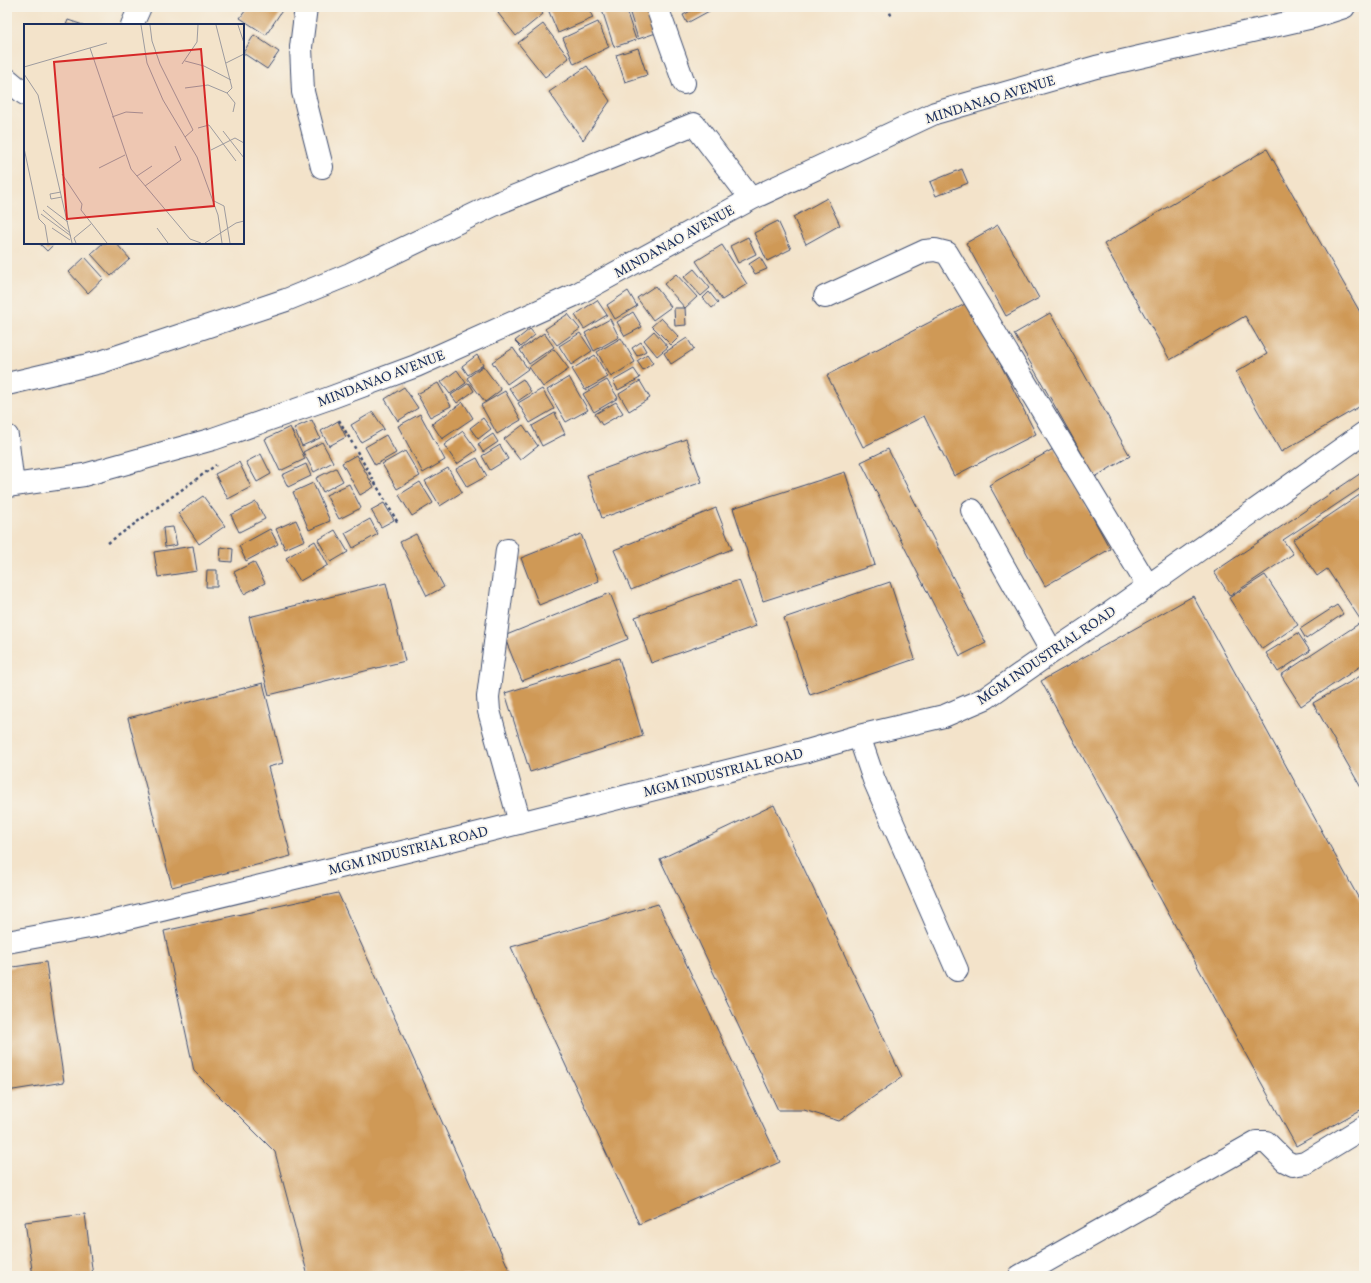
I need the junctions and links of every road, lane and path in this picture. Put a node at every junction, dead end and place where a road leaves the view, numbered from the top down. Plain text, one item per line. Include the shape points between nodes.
1 (140, 7) edge
2 (306, 7) edge
3 (657, 7) edge
4 (888, 7) edge
5 (1344, 7) edge
6 (1316, 12) edge
7 (892, 18) dead end
8 (132, 24) edge
9 (7, 79) edge
10 (684, 83) dead end
11 (24, 93) edge
12 (322, 167) dead end
13 (751, 199) junction
14 (825, 298) dead end
15 (7, 384) edge
16 (327, 399) junction
17 (1364, 433) edge
18 (7, 436) edge
19 (216, 465) dead end
20 (10, 485) edge
21 (972, 510) dead end
22 (398, 523) dead end
23 (108, 543) dead end
24 (507, 550) dead end
25 (1148, 586) junction
26 (1052, 652) junction
27 (859, 736) junction
28 (520, 823) junction
29 (7, 942) edge
30 (957, 970) dead end
31 (1364, 1127) edge
32 (1020, 1276) edge

1 - 8 main road
2 - 12 main road via 300,47 303,92
3 - 10 main road
4 - 7 path
5 - 6 main road, MINDANAO AVENUE
6 - 13 main road, MINDANAO AVENUE via 1096,67 935,113
9 - 11 main road
13 - 15 main road via 694,124 498,203 350,274 286,300 102,362
13 - 16 main road, MINDANAO AVENUE via 579,293 416,366
14 - 25 main road via 924,251 935,250 947,254
16 - 20 main road, MINDANAO AVENUE via 213,439 91,473
16 - 22 path
17 - 25 main road, MGM INDUSTRIAL ROAD
18 - 20 main road
19 - 23 path
21 - 26 main road
24 - 28 main road via 488,697 489,710
25 - 26 main road, MGM INDUSTRIAL ROAD
26 - 27 main road, MGM INDUSTRIAL ROAD via 986,698 944,716
27 - 28 main road, MGM INDUSTRIAL ROAD
27 - 30 main road via 874,780
28 - 29 main road, MGM INDUSTRIAL ROAD via 95,926
31 - 32 main road via 1305,1163 1293,1165 1284,1161 1266,1142 1256,1142

